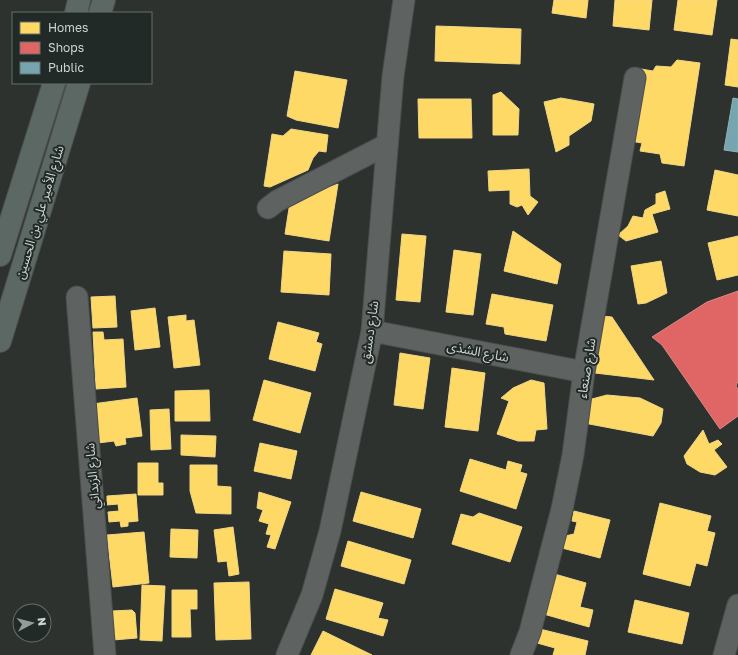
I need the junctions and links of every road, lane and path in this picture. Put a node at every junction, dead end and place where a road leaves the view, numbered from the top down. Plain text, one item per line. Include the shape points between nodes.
1 (80, 0) edge
2 (104, 0) edge
3 (404, 0) edge
4 (76, 12) edge
5 (100, 12) edge
6 (635, 78) dead end
7 (54, 84) edge
8 (79, 84) edge
9 (386, 145) junction
10 (268, 208) dead end
11 (0, 255) edge
12 (77, 297) dead end
13 (372, 331) junction
14 (0, 341) edge
15 (584, 372) junction
16 (738, 605) edge
17 (734, 632) edge
18 (105, 655) edge
19 (287, 655) edge
20 (521, 655) edge
21 (724, 655) edge

1 - 4 main road
2 - 5 main road
3 - 9 street, شارع دمشق
6 - 15 street, شارع صنعاء
7 - 11 main road, شارع الأمير علي بن الحسين
8 - 14 main road, شارع الأمير علي بن الحسين
9 - 10 street
9 - 13 street, شارع دمشق
12 - 18 street, شارع الزبداني
13 - 15 street, شارع الشذى
13 - 19 street, شارع دمشق via 330,531 312,595
15 - 20 street, شارع صنعاء via 573,455 562,509 530,632
16 - 17 street
17 - 21 street

